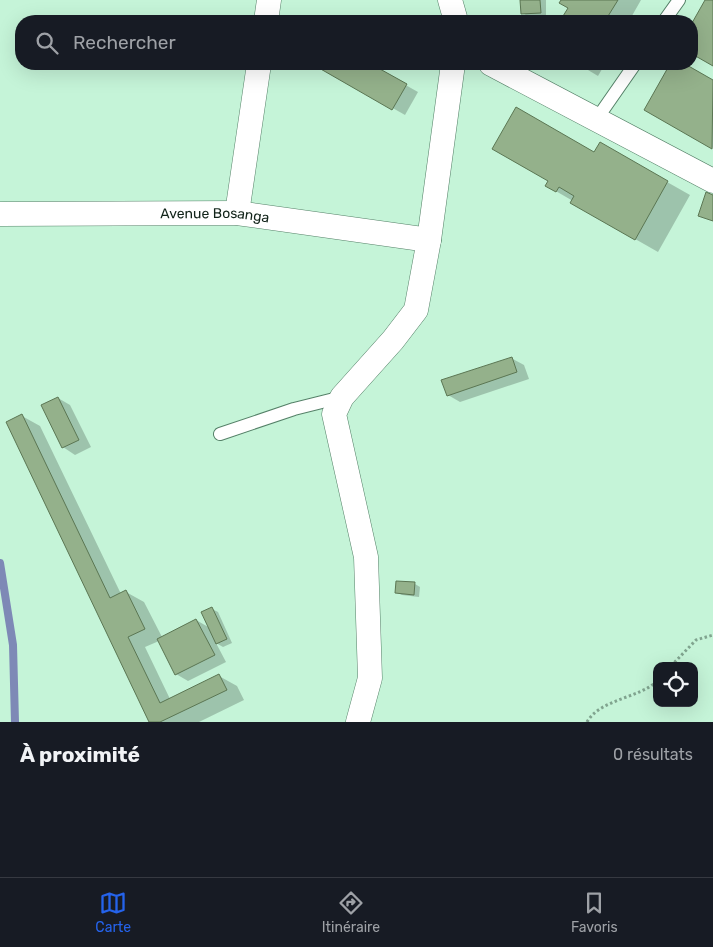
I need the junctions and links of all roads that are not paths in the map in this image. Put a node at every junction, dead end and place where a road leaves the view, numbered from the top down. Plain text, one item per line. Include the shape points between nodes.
1 (269, 0) edge
2 (450, 0) edge
3 (679, 0) edge
4 (267, 15) edge
5 (454, 15) edge
6 (668, 15) edge
7 (258, 70) edge
8 (452, 70) edge
9 (502, 70) edge
10 (631, 70) edge
11 (596, 120) junction
12 (713, 181) edge
13 (237, 213) junction
14 (0, 214) edge
15 (429, 240) junction
16 (342, 397) junction
17 (220, 434) dead end
18 (358, 722) edge

1 - 4 street
2 - 5 street
3 - 6 lane
7 - 13 street
8 - 15 street
9 - 11 street
10 - 11 lane
11 - 12 street
13 - 14 street, Avenue Bosanga
13 - 15 street, Avenue Bosanga
15 - 16 street via 416,310
16 - 17 lane
16 - 18 street via 334,414 366,557 370,678

